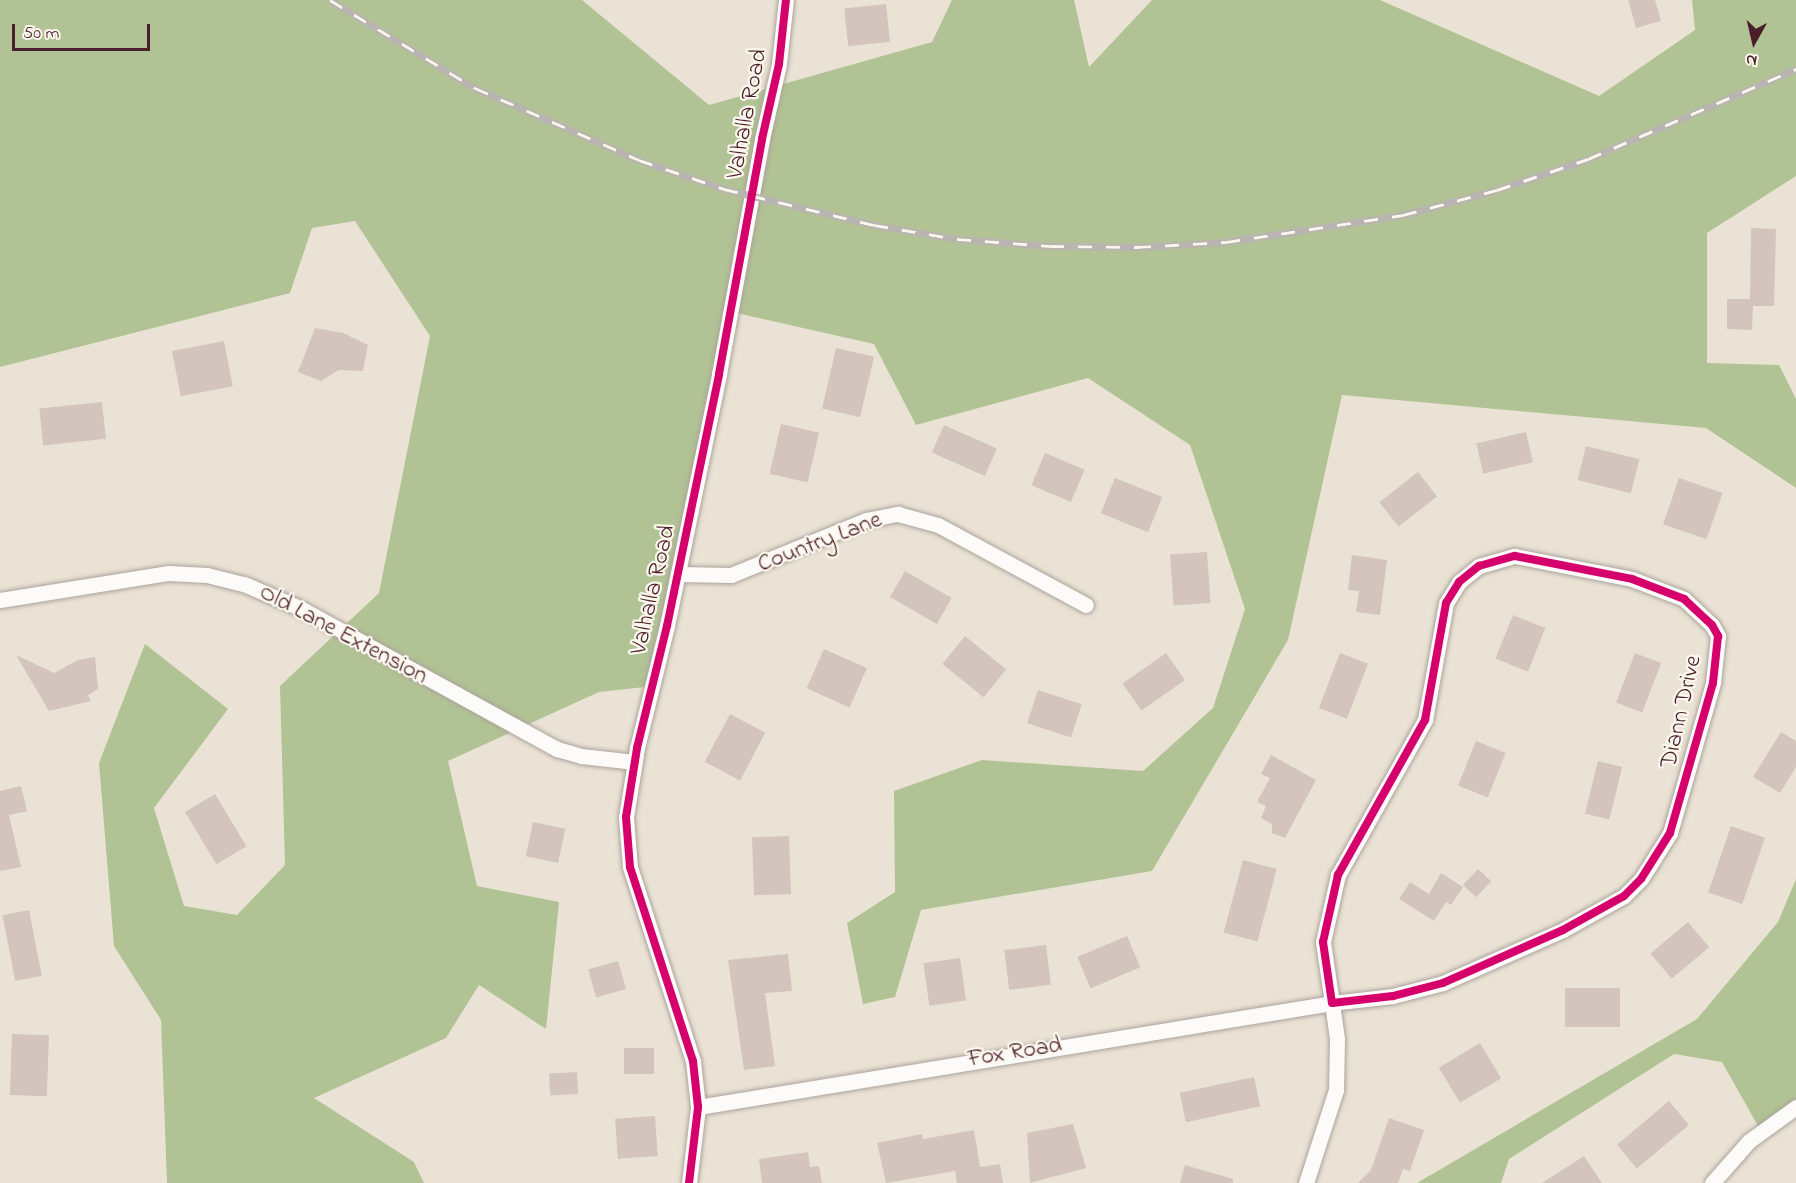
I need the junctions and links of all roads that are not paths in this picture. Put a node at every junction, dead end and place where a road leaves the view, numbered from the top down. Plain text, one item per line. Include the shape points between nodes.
1 (786, 0) edge
2 (678, 574) junction
3 (0, 600) edge
4 (1086, 605) dead end
5 (635, 762) junction
6 (1332, 1003) junction
7 (698, 1107) junction
8 (1796, 1107) edge
9 (689, 1183) edge
10 (1306, 1183) edge
11 (1712, 1183) edge

1 - 2 street, Valhalla Road via 779,64
2 - 4 street, Country Lane via 731,575 866,520 898,514 938,525
2 - 5 street, Valhalla Road
3 - 5 street, Old Lane Extension via 169,573 207,575 244,584 302,609 557,749
5 - 7 street, Valhalla Road via 626,817 630,867 682,1019 693,1060
6 - 6 street, Diann Drive via 1323,942 1338,875 1425,720 1443,615 1460,582 1490,560 1515,556 1632,579 1684,599 1704,615 1718,636 1713,683 1670,833 1641,879 1624,896 1563,930 1443,983 1393,996
6 - 7 street, Fox Road
6 - 10 street, Diann Drive via 1338,1048 1336,1090
7 - 9 street, Valhalla Road
8 - 11 street via 1749,1142

